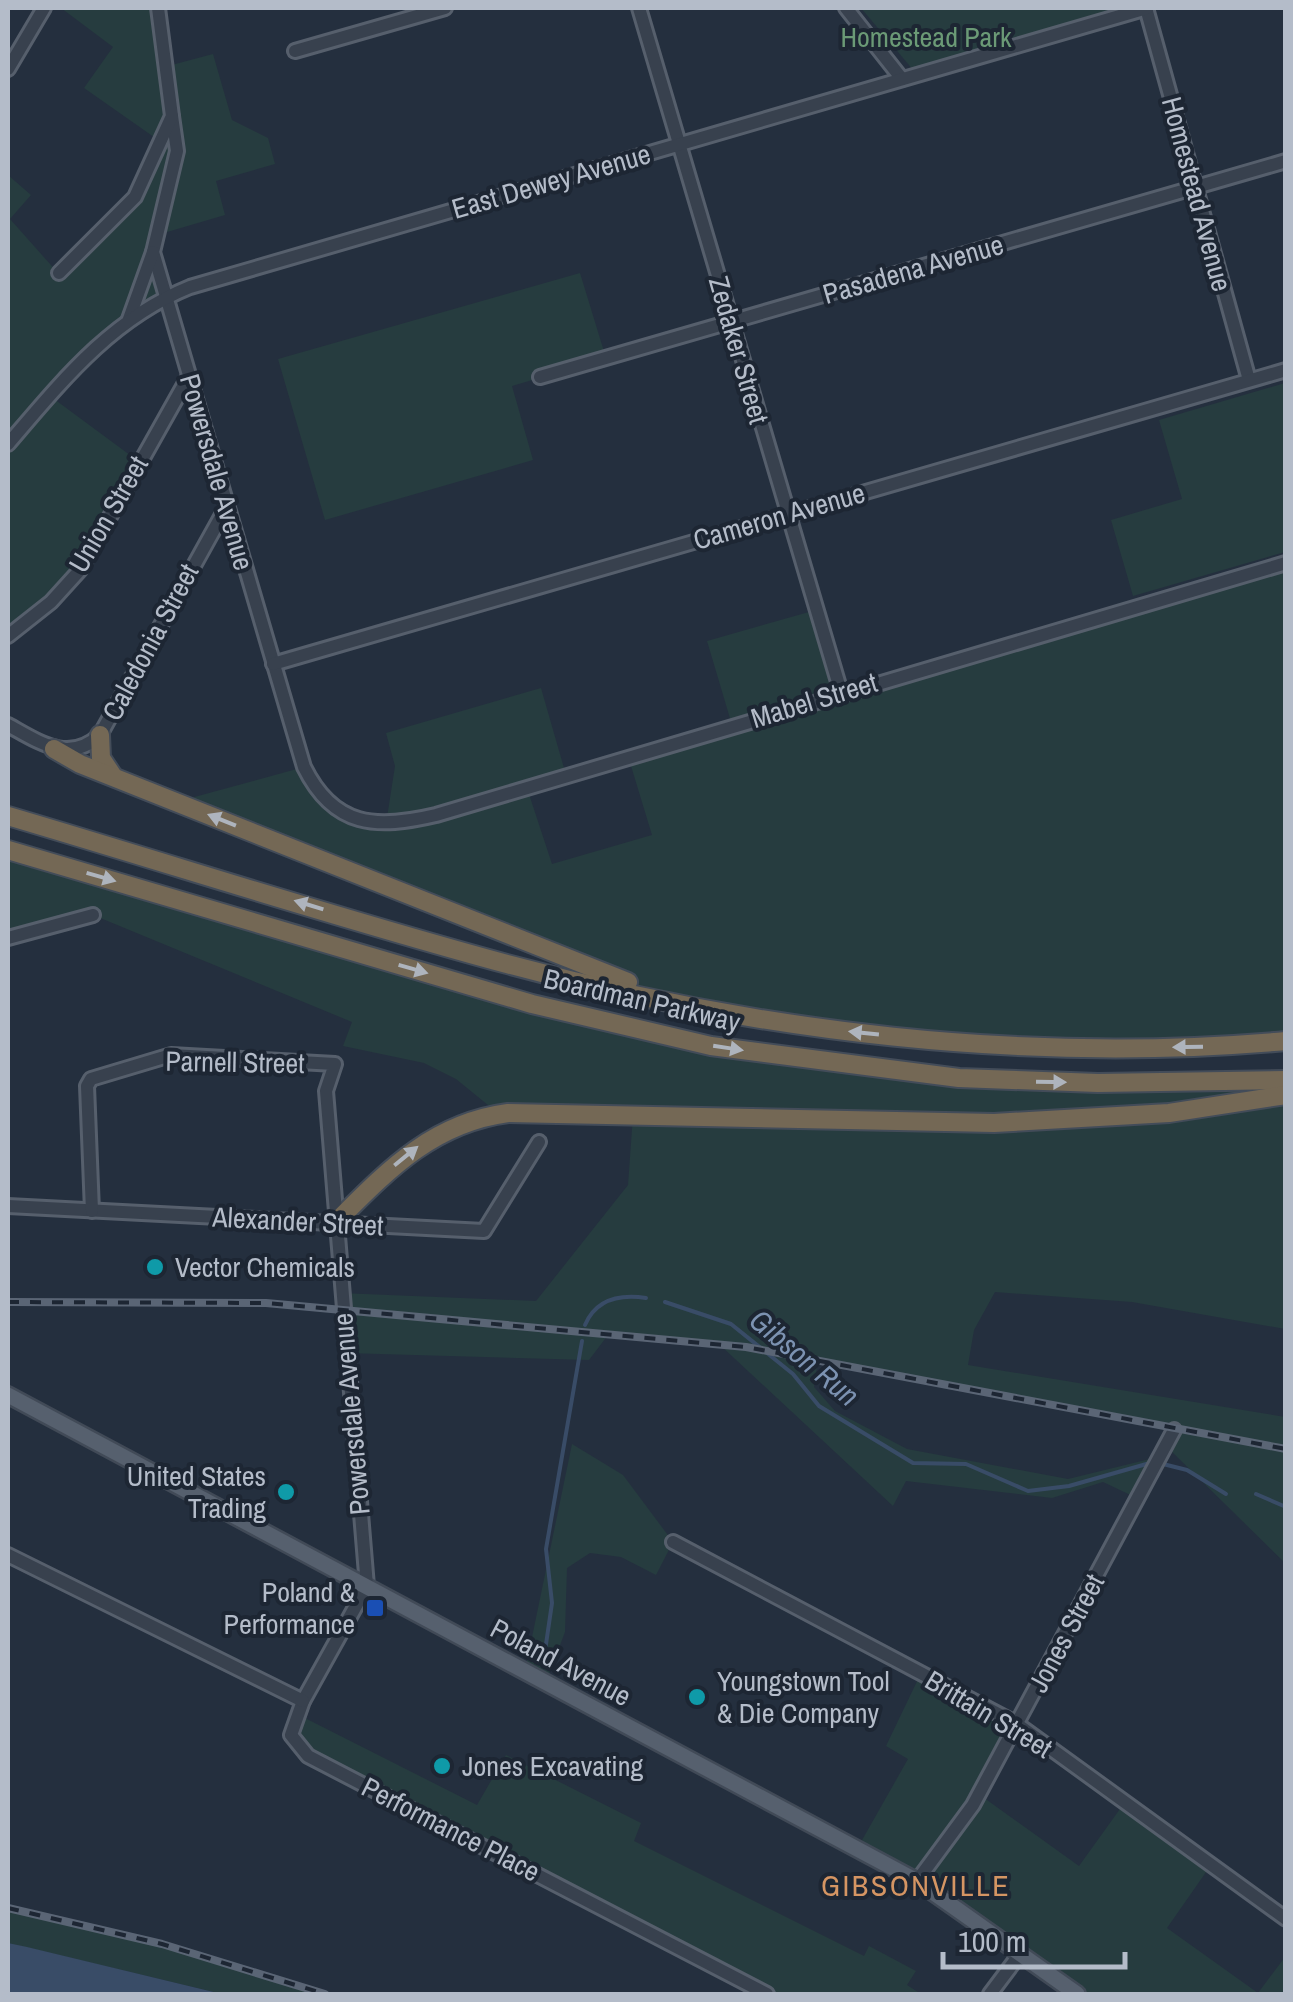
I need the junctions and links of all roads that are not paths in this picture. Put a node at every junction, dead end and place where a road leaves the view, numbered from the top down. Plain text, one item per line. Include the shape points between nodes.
1 (158, 8) edge
2 (445, 8) edge
3 (639, 8) edge
4 (846, 8) edge
5 (1146, 8) edge
6 (35, 11) edge
7 (295, 51) dead end
8 (8, 69) edge
9 (902, 79) junction
10 (172, 116) junction
11 (679, 144) junction
12 (1286, 161) edge
13 (1196, 187) junction
14 (152, 252) junction
15 (58, 273) dead end
16 (166, 297) junction
17 (129, 319) junction
18 (731, 322) junction
19 (1286, 370) edge
20 (189, 376) junction
21 (540, 377) dead end
22 (1249, 380) junction
23 (8, 444) edge
24 (227, 506) junction
25 (787, 514) junction
26 (1286, 562) edge
27 (8, 636) edge
28 (273, 664) junction
29 (841, 692) junction
30 (8, 726) edge
31 (100, 735) junction
32 (54, 750) junction
33 (113, 776) junction
34 (344, 813) joint
35 (8, 816) edge
36 (8, 850) edge
37 (93, 914) dead end
38 (8, 938) edge
39 (704, 1007) junction
40 (1286, 1041) edge
41 (335, 1064) joint
42 (1286, 1080) edge
43 (1286, 1095) edge
44 (539, 1142) dead end
45 (8, 1206) edge
46 (92, 1211) junction
47 (336, 1223) junction
48 (8, 1394) edge
49 (1174, 1430) dead end
50 (672, 1542) dead end
51 (8, 1555) edge
52 (367, 1586) junction
53 (303, 1701) junction
54 (1017, 1724) junction
55 (918, 1882) junction
56 (1286, 1919) edge
57 (1020, 1954) junction
58 (766, 1994) edge
59 (990, 1994) edge
60 (1076, 1994) edge

1 - 10 street
2 - 7 street
3 - 11 street, Zedaker Street
4 - 9 street
5 - 9 street, East Dewey Avenue
5 - 13 street, Homestead Avenue
6 - 8 street
9 - 11 street, East Dewey Avenue
10 - 14 street via 177,151
10 - 15 street via 135,197
11 - 16 street, East Dewey Avenue
11 - 18 street, Zedaker Street
12 - 13 street, Pasadena Avenue
13 - 18 street, Pasadena Avenue
13 - 22 street, Homestead Avenue
14 - 16 street, Powersdale Avenue
14 - 17 street
16 - 17 street, East Dewey Avenue
16 - 20 street, Powersdale Avenue
17 - 23 street, East Dewey Avenue via 76,364
18 - 21 street, Pasadena Avenue
18 - 25 street, Zedaker Street
19 - 22 street, Cameron Avenue
20 - 24 street, Powersdale Avenue
20 - 27 street, Union Street via 80,570
22 - 25 street, Cameron Avenue
24 - 28 street, Powersdale Avenue
24 - 31 street, Caledonia Street
25 - 28 street, Cameron Avenue
25 - 29 street, Zedaker Street
26 - 29 street, Mabel Street
28 - 34 street, Powersdale Avenue via 304,767 317,790
29 - 34 street, Mabel Street via 436,815 387,824
30 - 32 street
31 - 32 street, Caledonia Street via 80,749
31 - 33 highway via 102,758
32 - 33 highway
39 -> 33 highway via 618,979
39 -> 35 highway, Boardman Parkway via 509,965
36 -> 42 highway, Boardman Parkway via 532,1004 712,1046 960,1078 1098,1084
37 - 38 street
40 -> 39 highway, Boardman Parkway via 1118,1048 982,1044 852,1032
41 - 46 street, Parnell Street via 171,1055 91,1080
41 - 47 street, Powersdale Avenue via 326,1090
47 -> 43 highway via 416,1147 456,1124 500,1114 994,1122 1169,1114
44 - 47 street, Alexander Street via 486,1230
45 - 46 street, Alexander Street
46 - 47 street, Alexander Street
47 - 52 street, Powersdale Avenue
48 - 52 main road, Poland Avenue
49 - 54 street, Jones Street
50 - 54 street, Brittain Street
51 - 53 street
52 - 53 street, Performance Place
52 - 55 main road, Poland Avenue
53 - 58 street, Performance Place via 291,1735 308,1756
54 - 55 street, Jones Street via 974,1805
54 - 56 street, Brittain Street
55 - 57 main road, Poland Avenue
57 - 59 street
57 - 60 main road, Poland Avenue

